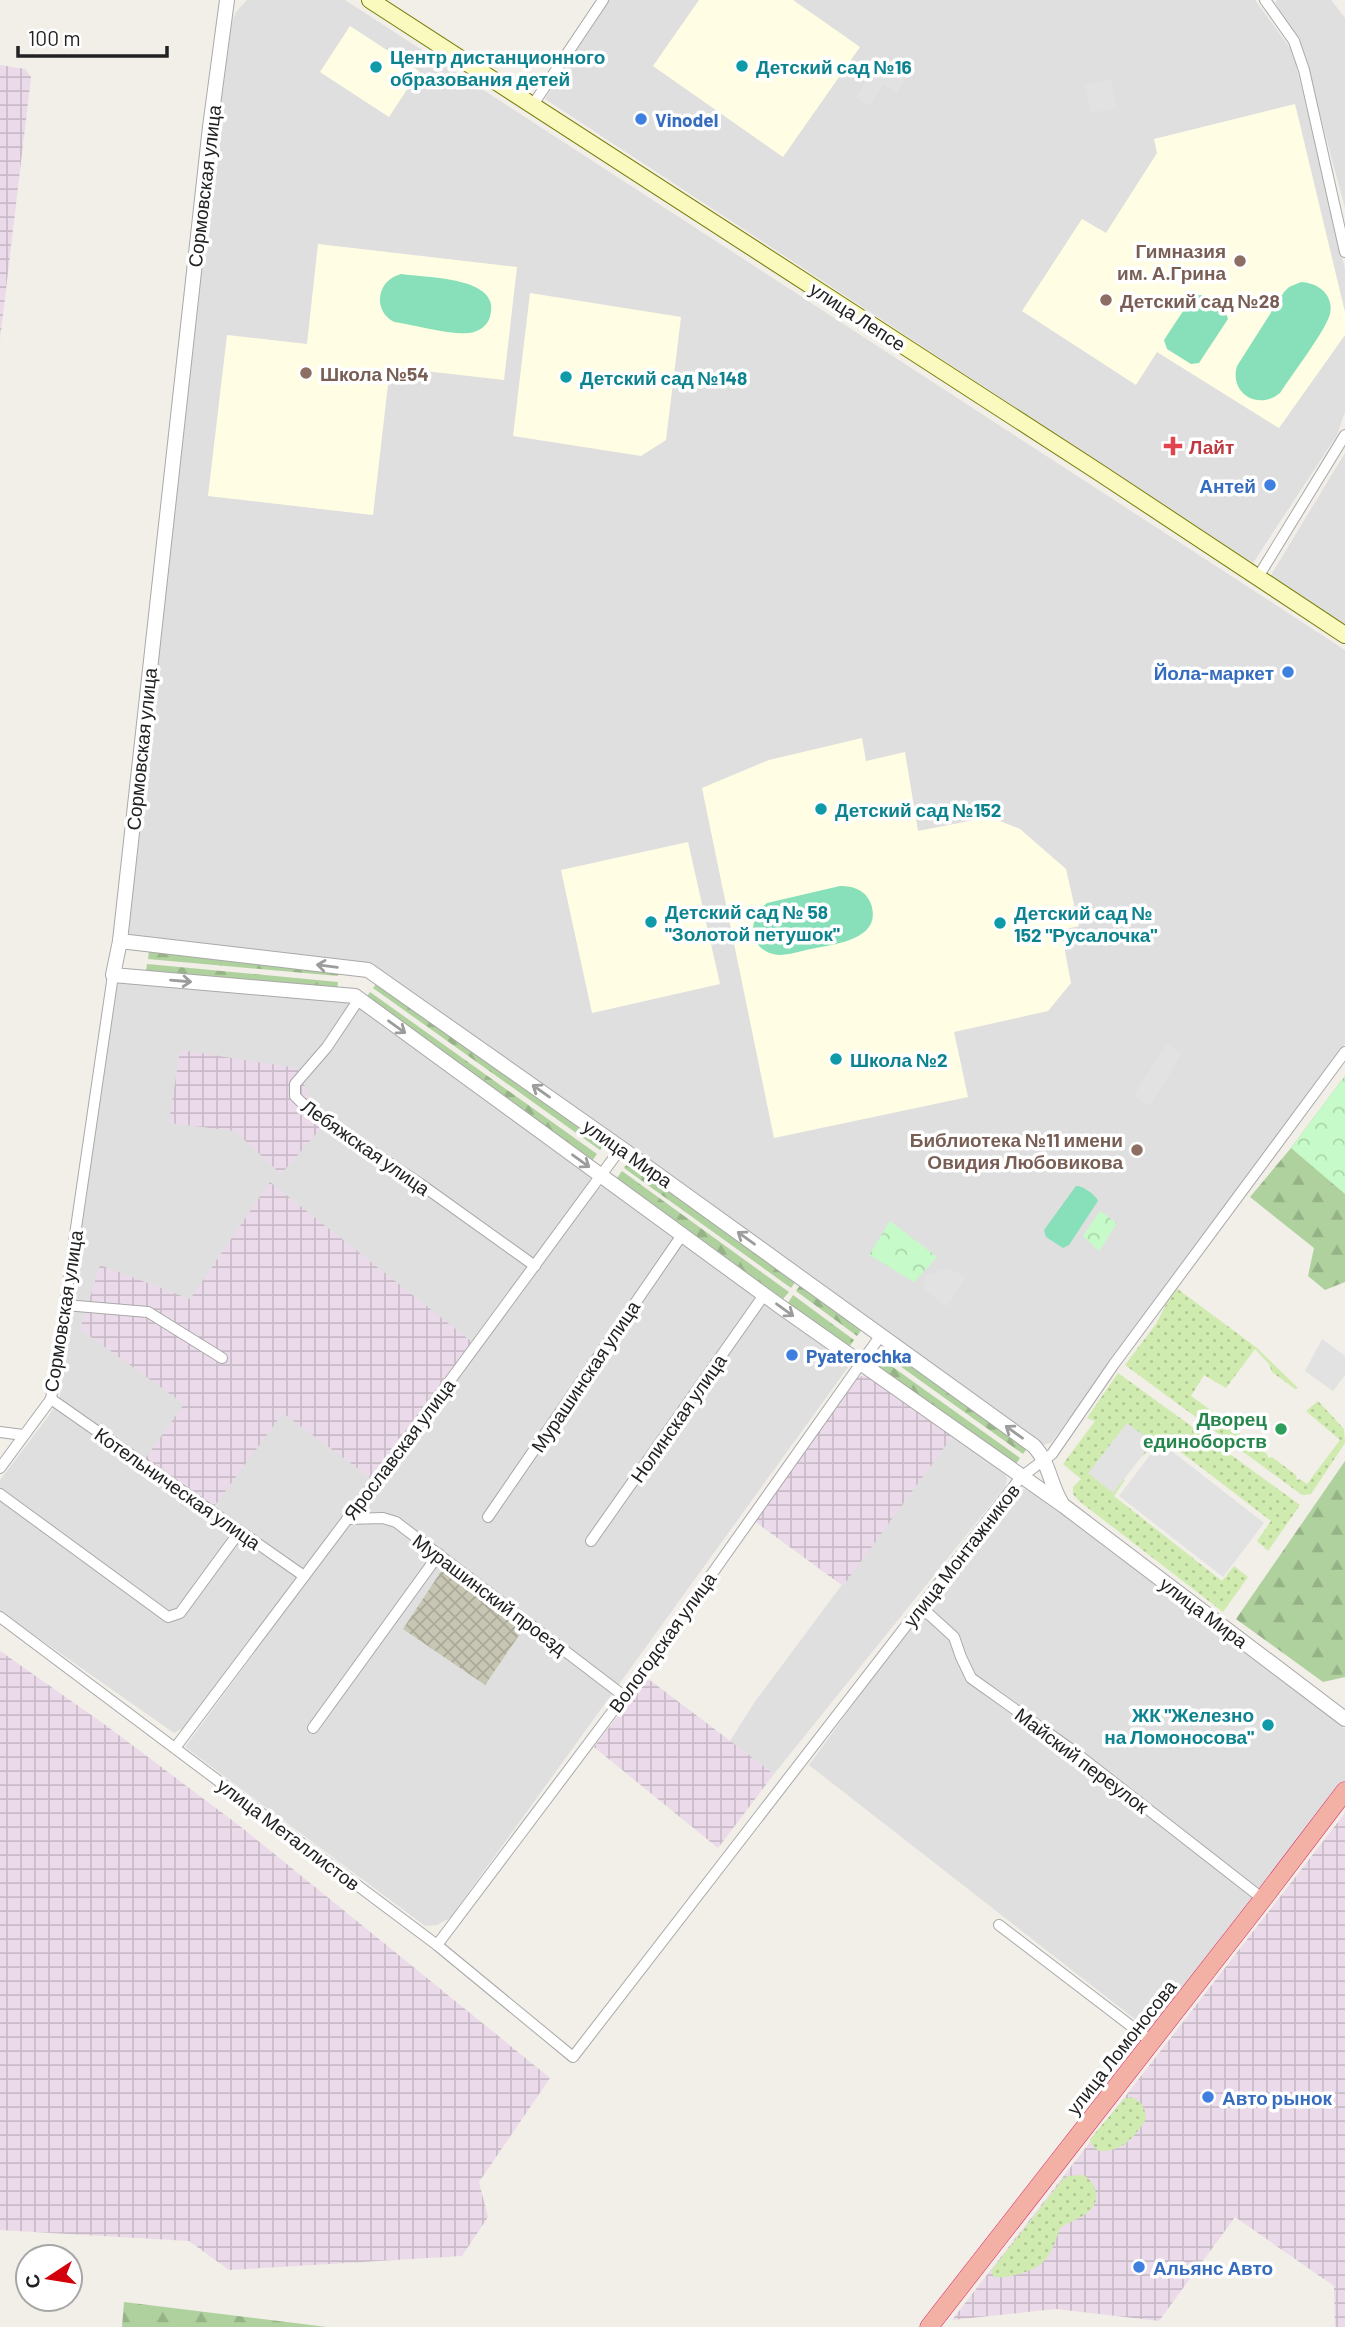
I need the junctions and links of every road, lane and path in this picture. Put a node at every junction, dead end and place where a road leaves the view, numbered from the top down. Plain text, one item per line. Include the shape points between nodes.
1 (239, 0) edge
2 (370, 0) edge
3 (603, 0) edge
4 (1265, 0) edge
5 (229, 4) edge
6 (532, 106) junction
7 (1345, 252) edge
8 (1345, 435) edge
9 (1258, 576) junction
10 (1345, 635) edge
11 (120, 942) junction
12 (113, 975) junction
13 (359, 999) junction
14 (1345, 1052) edge
15 (621, 1148) junction
16 (601, 1176) junction
17 (682, 1235) junction
18 (535, 1266) junction
19 (764, 1295) junction
20 (65, 1305) junction
21 (881, 1335) junction
22 (222, 1358) dead end
23 (861, 1364) junction
24 (51, 1399) junction
25 (0, 1432) edge
26 (23, 1435) junction
27 (1045, 1461) junction
28 (0, 1468) edge
29 (1021, 1477) junction
30 (0, 1494) edge
31 (1064, 1506) junction
32 (488, 1517) dead end
33 (347, 1519) junction
34 (240, 1531) junction
35 (591, 1541) dead end
36 (439, 1554) junction
37 (304, 1576) junction
38 (921, 1607) junction
39 (0, 1617) edge
40 (624, 1696) junction
41 (1345, 1719) edge
42 (313, 1728) dead end
43 (175, 1748) junction
44 (1345, 1791) edge
45 (1263, 1899) junction
46 (999, 1925) dead end
47 (437, 1945) junction
48 (1152, 2042) junction
49 (573, 2057) joint
50 (929, 2327) edge

1 - 5 street
2 - 6 main road, улица Лепсе
3 - 6 street
4 - 7 street via 1294,41 1304,70
5 - 11 street, Сормовская улица via 210,127
6 - 9 main road, улица Лепсе
8 - 9 street
9 - 10 main road, улица Лепсе
11 - 12 street, Сормовская улица
15 -> 11 street, улица Мира via 368,970
12 -> 13 street, улица Мира
12 - 20 street, Сормовская улица
13 -> 16 street, улица Мира
13 - 18 street, Лебяжская улица via 295,1084 295,1096
14 - 27 street, улица Монтажников
15 - 16 street, Ярославская улица
21 -> 15 street, улица Мира
16 - 17 street, улица Мира
16 - 18 street, Ярославская улица
17 - 19 street, улица Мира
17 - 32 street, Мурашинская улица
18 - 33 street, Ярославская улица
19 -> 23 street, улица Мира
19 - 35 street, Нолинская улица
20 - 22 street via 148,1312
20 - 24 street, Сормовская улица
21 - 23 street, Вологодская улица
27 -> 21 street, улица Мира via 1034,1446
23 - 29 street, улица Мира
23 - 40 street, Вологодская улица
24 - 26 street, Сормовская улица
24 - 34 street, Котельническая улица
25 - 26 street
26 - 28 street, Сормовская улица
27 - 29 street, улица Монтажников
27 - 31 street, улица Мира
29 - 31 street, улица Мира
29 - 38 street, улица Монтажников
30 - 34 street via 168,1617 180,1613
31 - 41 street, улица Мира
33 - 36 street, Мурашинский проезд via 396,1522
33 - 37 street, Ярославская улица
34 - 37 street, Котельническая улица
36 - 40 street, Мурашинский проезд
36 - 42 street
37 - 43 street, Ярославская улица
38 - 45 street, Майский переулок via 954,1637 971,1678 1072,1750
38 - 49 street, улица Монтажников
39 - 43 street, улица Металлистов
40 - 47 street, Вологодская улица
43 - 47 street, улица Металлистов
44 - 45 highway, улица Ломоносова
45 - 48 highway, улица Ломоносова
46 - 48 street
47 - 49 street, улица Металлистов
48 - 50 highway, улица Ломоносова

